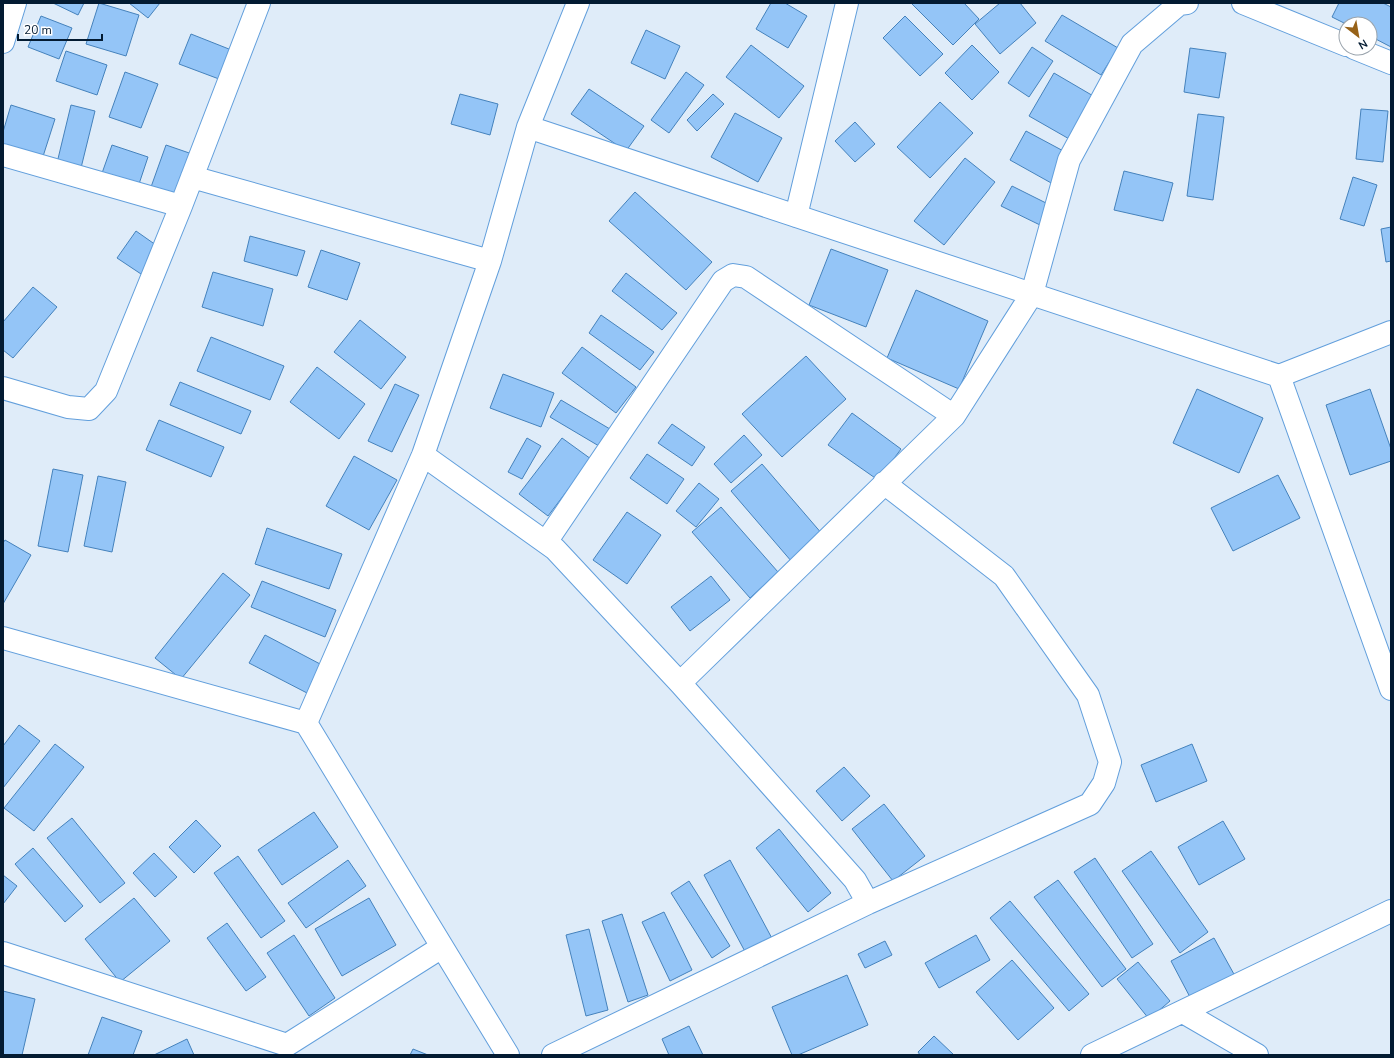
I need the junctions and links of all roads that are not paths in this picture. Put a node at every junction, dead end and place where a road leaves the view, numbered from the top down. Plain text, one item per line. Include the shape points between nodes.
1 (15, 3) edge
2 (259, 3) edge
3 (578, 3) edge
4 (847, 3) edge
5 (1187, 3) edge
6 (1243, 3) edge
7 (3, 42) edge
8 (1338, 42) edge
9 (1374, 56) edge
10 (1391, 63) edge
11 (528, 127) junction
12 (3, 155) edge
13 (192, 177) junction
14 (181, 206) junction
15 (796, 216) junction
16 (490, 261) junction
17 (1032, 294) junction
18 (1391, 332) edge
19 (1278, 376) junction
20 (3, 388) edge
21 (954, 416) junction
22 (423, 454) junction
23 (884, 483) junction
24 (546, 542) junction
25 (3, 638) edge
26 (680, 683) junction
27 (1391, 689) edge
28 (306, 722) junction
29 (868, 903) junction
30 (1391, 911) edge
31 (442, 947) junction
32 (3, 953) edge
33 (1183, 1012) junction
34 (280, 1050) edge
35 (508, 1055) edge
36 (553, 1055) edge
37 (1092, 1055) edge
38 (1257, 1055) edge

1 - 7 street
2 - 13 street
3 - 11 street
4 - 15 street
5 - 17 street via 1179,4 1132,44 1073,154
6 - 8 street
9 - 10 street
11 - 15 street
11 - 16 street
12 - 14 street
13 - 14 street
13 - 16 street
14 - 20 street via 106,391 89,409 68,407
15 - 17 street
16 - 22 street
17 - 19 street
17 - 21 street
18 - 19 street
19 - 27 street
21 - 23 street
21 - 24 street via 746,277 733,275 723,281
22 - 24 street
22 - 28 street
23 - 26 street
23 - 29 street via 1004,576 1088,695 1110,762 1104,783 1090,804
24 - 26 street
25 - 28 street
26 - 29 street via 855,880
28 - 31 street
29 - 36 street
30 - 33 street
31 - 34 street
31 - 35 street
32 - 34 street
33 - 37 street
33 - 38 street

